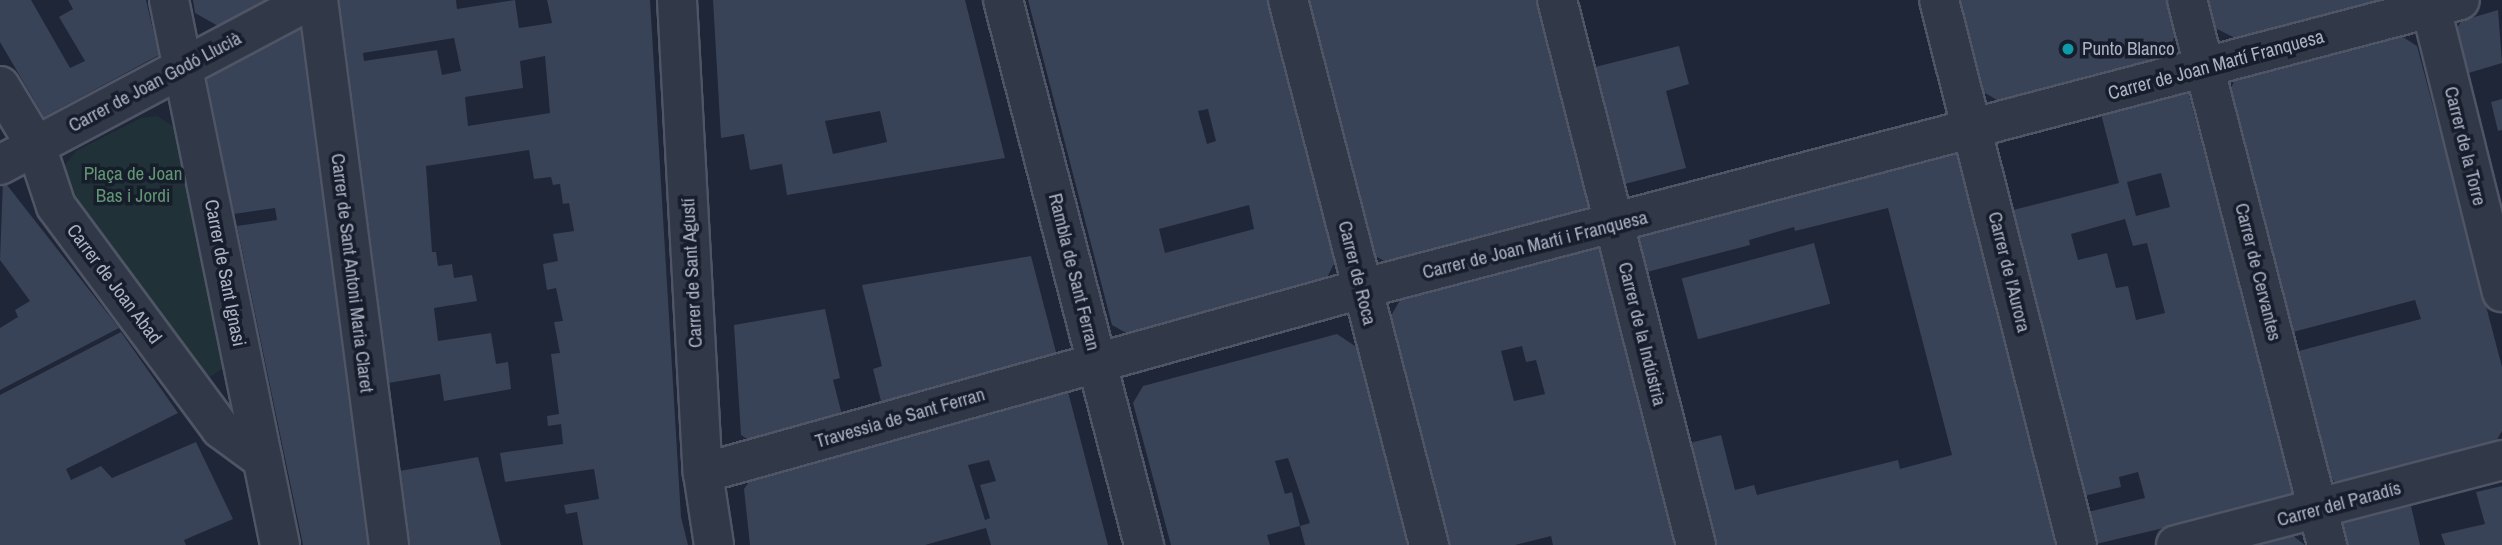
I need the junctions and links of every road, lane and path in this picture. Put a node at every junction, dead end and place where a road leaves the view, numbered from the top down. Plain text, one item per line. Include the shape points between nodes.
1 (169, 0) edge
2 (310, 0) edge
3 (317, 0) edge
4 (677, 0) edge
5 (1003, 0) edge
6 (1289, 0) edge
7 (1557, 0) edge
8 (1939, 0) edge
9 (2186, 0) edge
10 (2440, 3) edge
11 (184, 65) junction
12 (2205, 67) junction
13 (0, 86) edge
14 (1973, 130) junction
15 (36, 146) junction
16 (0, 165) edge
17 (1615, 225) junction
18 (1361, 289) junction
19 (2502, 292) edge
20 (1097, 362) junction
21 (262, 459) junction
22 (2502, 460) edge
23 (703, 473) junction
24 (2323, 528) edge
25 (280, 545) edge
26 (389, 545) edge
27 (714, 545) edge
28 (1144, 545) edge
29 (1429, 545) edge
30 (1696, 545) edge
31 (2077, 545) edge
32 (2176, 545) edge

1 - 11 street, Carrer de Sant Ignasi
2 - 11 street, Carrer de Joan Godó Llucià
3 - 26 street, Carrer de Sant Antoni Maria Claret
4 - 23 street, Carrer de Sant Agustí
5 - 20 street, Rambla de Sant Ferran
6 - 18 street, Carrer de Roca
7 - 17 street, Carrer de la Indústria
8 - 14 street, Carrer de l'Aurora
9 - 12 street, Carrer de Cervantes
10 - 12 street, Carrer de Joan Martí Franquesa
10 - 19 street, Carrer de la Torre
11 - 15 street, Carrer de Joan Godó Llucià
11 - 21 street, Carrer de Sant Ignasi
12 - 14 street, Carrer de Joan Martí Franquesa
12 - 24 street, Carrer de Cervantes
13 - 15 street, Carrer de Joan Abad
14 - 17 street, Carrer de Joan Martí i Franquesa
14 - 31 street, Carrer de l'Aurora
15 - 16 street, Carrer de Joan Godó Llucià
15 - 21 street, Carrer de Joan Abad via 56,206 221,429
17 - 18 street, Carrer de Joan Martí i Franquesa
17 - 30 street, Carrer de la Indústria
18 - 20 street, Carrer de Joan Martí i Franquesa
18 - 29 street, Carrer de Roca
20 - 23 street, Travessia de Sant Ferran
20 - 28 street, Rambla de Sant Ferran
21 - 25 street, Carrer de Sant Ignasi
22 - 24 street, Carrer del Paradís
23 - 27 street, Carrer de Sant Agustí
24 - 32 street, Carrer del Paradís

